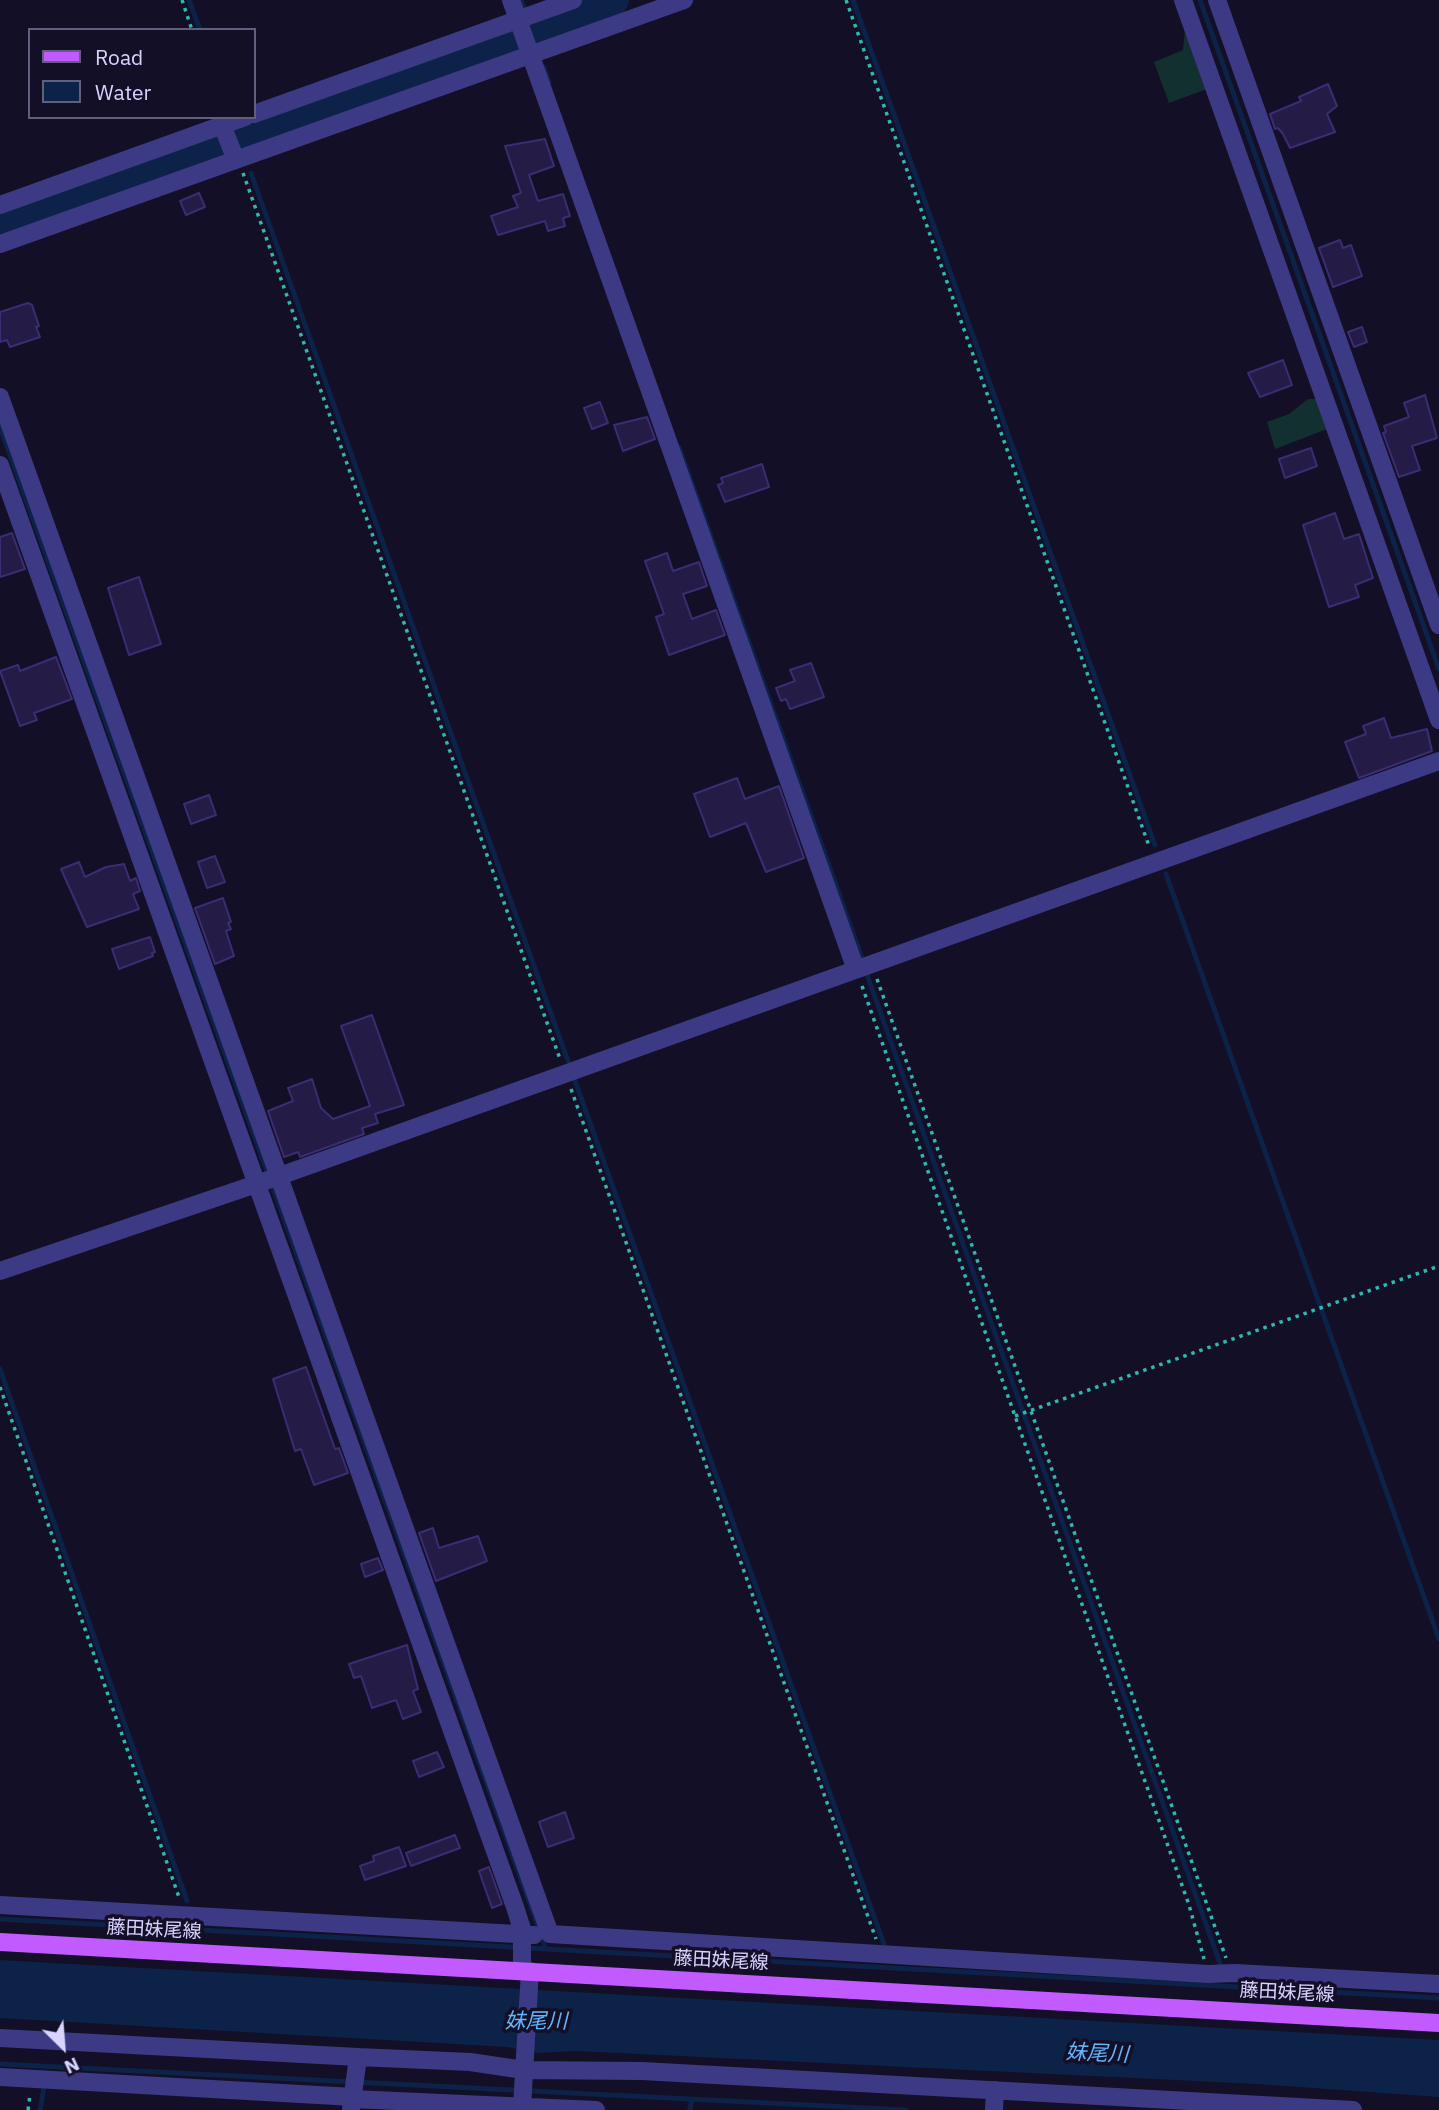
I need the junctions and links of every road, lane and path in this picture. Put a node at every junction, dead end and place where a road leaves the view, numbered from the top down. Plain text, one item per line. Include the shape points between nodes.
1 (182, 0) edge
2 (511, 0) edge
3 (573, 0) edge
4 (684, 0) edge
5 (846, 0) edge
6 (1183, 0) edge
7 (1217, 0) edge
8 (191, 28) edge
9 (524, 29) junction
10 (256, 113) edge
11 (231, 123) edge
12 (233, 154) junction
13 (0, 205) edge
14 (0, 244) edge
15 (0, 397) edge
16 (0, 465) edge
17 (1439, 625) edge
18 (1439, 720) edge
19 (1439, 761) edge
20 (1155, 861) junction
21 (863, 965) junction
22 (269, 1179) junction
23 (1439, 1266) edge
24 (0, 1271) edge
25 (0, 1387) edge
26 (1029, 1411) junction
27 (1017, 1415) junction
28 (0, 1905) edge
29 (186, 1916) junction
30 (0, 1942) edge
31 (531, 1950) junction
32 (1221, 1974) junction
33 (1439, 1984) edge
34 (1439, 2023) edge
35 (0, 2038) edge
36 (358, 2057) junction
37 (0, 2077) edge
38 (524, 2084) junction
39 (357, 2096) edge
40 (994, 2102) edge
41 (596, 2110) edge
42 (1353, 2110) edge

1 - 8 path
2 - 9 street
3 - 9 street
4 - 9 street
5 - 20 path
6 - 18 street
7 - 17 street
9 - 10 street
9 - 12 street
9 - 21 street
11 - 12 street
11 - 13 street
12 - 14 street
15 - 22 street via 148,804
16 - 22 street
19 - 20 street
20 - 21 street
21 - 22 street
21 - 26 path
21 - 27 path
22 - 24 street
22 - 31 street
22 - 31 street
23 - 26 path
25 - 29 path
26 - 27 path
26 - 32 path
27 - 32 path via 1189,1905
28 - 29 street
29 - 31 street via 438,1927
30 - 31 main road, 藤田妹尾線
31 - 32 street via 556,1936
31 - 34 main road, 藤田妹尾線
31 - 38 street
32 - 33 street
35 - 36 street
36 - 38 street via 470,2062
36 - 39 street
37 - 39 street
38 - 39 street
38 - 40 street via 642,2071
38 - 41 street
40 - 42 street

